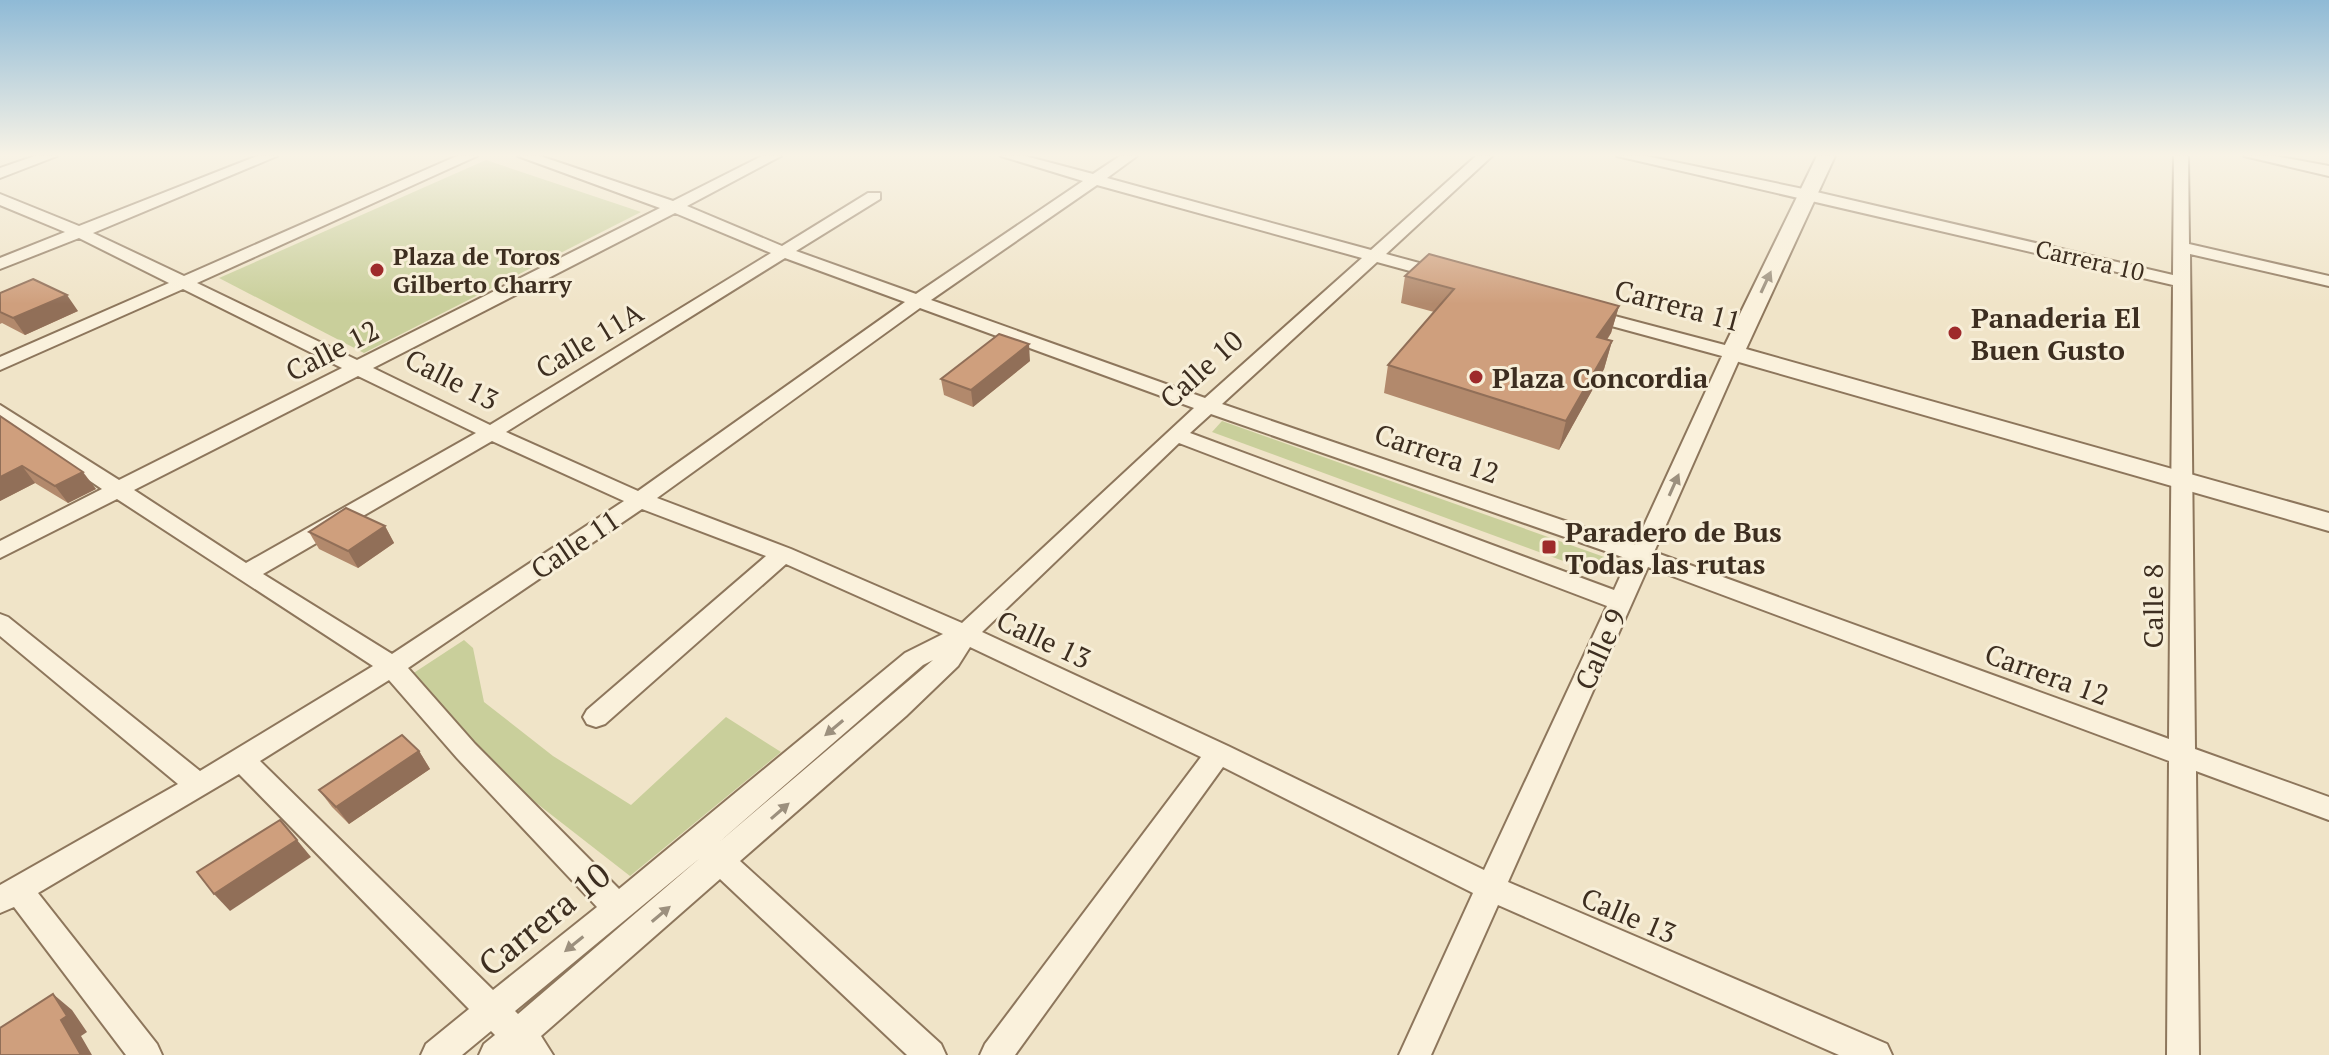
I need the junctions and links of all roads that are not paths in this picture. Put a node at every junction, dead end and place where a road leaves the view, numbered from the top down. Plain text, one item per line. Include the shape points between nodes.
1 (15, 205) edge
2 (149, 205) edge
3 (360, 205) edge
4 (669, 205) edge
5 (682, 205) edge
6 (860, 205) edge
7 (1059, 205) edge
8 (1188, 205) edge
9 (1430, 205) edge
10 (1803, 205) edge
11 (1852, 205) edge
12 (2181, 205) edge
13 (677, 208) junction
14 (81, 233) junction
15 (2181, 247) junction
16 (786, 253) junction
17 (1373, 256) junction
18 (0, 264) edge
19 (1463, 280) edge
20 (2329, 281) edge
21 (2181, 282) junction
22 (183, 284) junction
23 (919, 300) junction
24 (1568, 308) edge
25 (1733, 353) junction
26 (0, 364) edge
27 (360, 367) junction
28 (1208, 406) junction
29 (0, 411) edge
30 (491, 433) junction
31 (1176, 435) junction
32 (2182, 480) junction
33 (118, 491) junction
34 (640, 500) junction
35 (2329, 522) edge
36 (0, 550) edge
37 (783, 554) junction
38 (1642, 556) junction
39 (245, 574) junction
40 (1621, 602) junction
41 (0, 623) edge
42 (965, 634) junction
43 (392, 666) junction
44 (874, 694) junction
45 (897, 709) junction
46 (596, 717) dead end
47 (1219, 753) junction
48 (2182, 756) junction
49 (240, 758) junction
50 (199, 785) junction
51 (2329, 809) edge
52 (699, 842) junction
53 (722, 862) junction
54 (1491, 888) junction
55 (9, 894) edge
56 (618, 908) junction
57 (492, 1010) junction
58 (517, 1049) edge
59 (146, 1055) edge
60 (437, 1055) edge
61 (930, 1055) edge
62 (996, 1055) edge
63 (1415, 1055) edge
64 (1876, 1055) edge
65 (2183, 1055) edge

1 - 14 street, Calle 13
2 - 14 street
3 - 22 street
4 - 13 street, Carrera 12
5 - 13 street, Calle 12
6 - 16 street, Calle 11A
7 - 23 street, Calle 11
8 - 17 street
9 - 17 street, Calle 10
25 -> 10 street, Calle 9
11 - 21 street, Carrera 10
12 - 15 street, Calle 8
13 - 16 street, Carrera 12
13 - 27 street, Calle 12
14 - 18 street
14 - 22 street, Calle 13
15 - 20 street, Carrera 10
15 - 21 street, Calle 8
16 - 23 street, Carrera 12
16 - 30 street, Calle 11A
17 - 19 street
17 - 28 street, Calle 10
21 - 32 street, Calle 8
22 - 26 street
22 - 27 street, Calle 13
23 - 28 street, Carrera 12
23 - 34 street, Calle 11
24 - 25 street, Carrera 11
25 - 32 street, Carrera 11
38 -> 25 street, Calle 9
27 - 30 street, Calle 13
27 - 33 street, Calle 12
28 - 31 street, Calle 10
28 - 38 street, Carrera 12
29 - 33 street
30 - 34 street, Calle 13
30 - 39 street, Calle 11A
31 - 40 street
31 - 42 street, Calle 10
32 - 35 street, Carrera 11
32 - 48 street, Calle 8
33 - 36 street, Calle 12
33 - 39 street
34 - 37 street, Calle 13
34 - 43 street, Calle 11
37 - 42 street, Calle 13
37 - 46 street
38 - 40 street, Calle 9
38 - 48 street, Carrera 12
39 - 43 street
40 - 54 street, Calle 9
41 - 50 street
42 - 44 street, Calle 10 via 914,659
42 - 45 street, Calle 10 via 949,660
42 - 47 street, Calle 13
43 - 49 street, Calle 11
43 - 56 street
44 - 45 street
44 -> 52 street, Calle 10
53 -> 45 street, Calle 10
47 - 54 street, Calle 13
47 - 62 street
48 - 51 street, Carrera 12
48 - 65 street, Calle 8
49 - 50 street, Calle 11
49 - 57 street
50 - 55 street, Calle 11
52 - 53 street
52 - 56 street, Carrera 10
58 -> 53 street
53 - 61 street
54 - 63 street, Calle 9
54 - 64 street, Calle 13
55 - 59 street
56 -> 57 street, Carrera 10
57 - 58 street
57 - 60 street, Carrera 10

